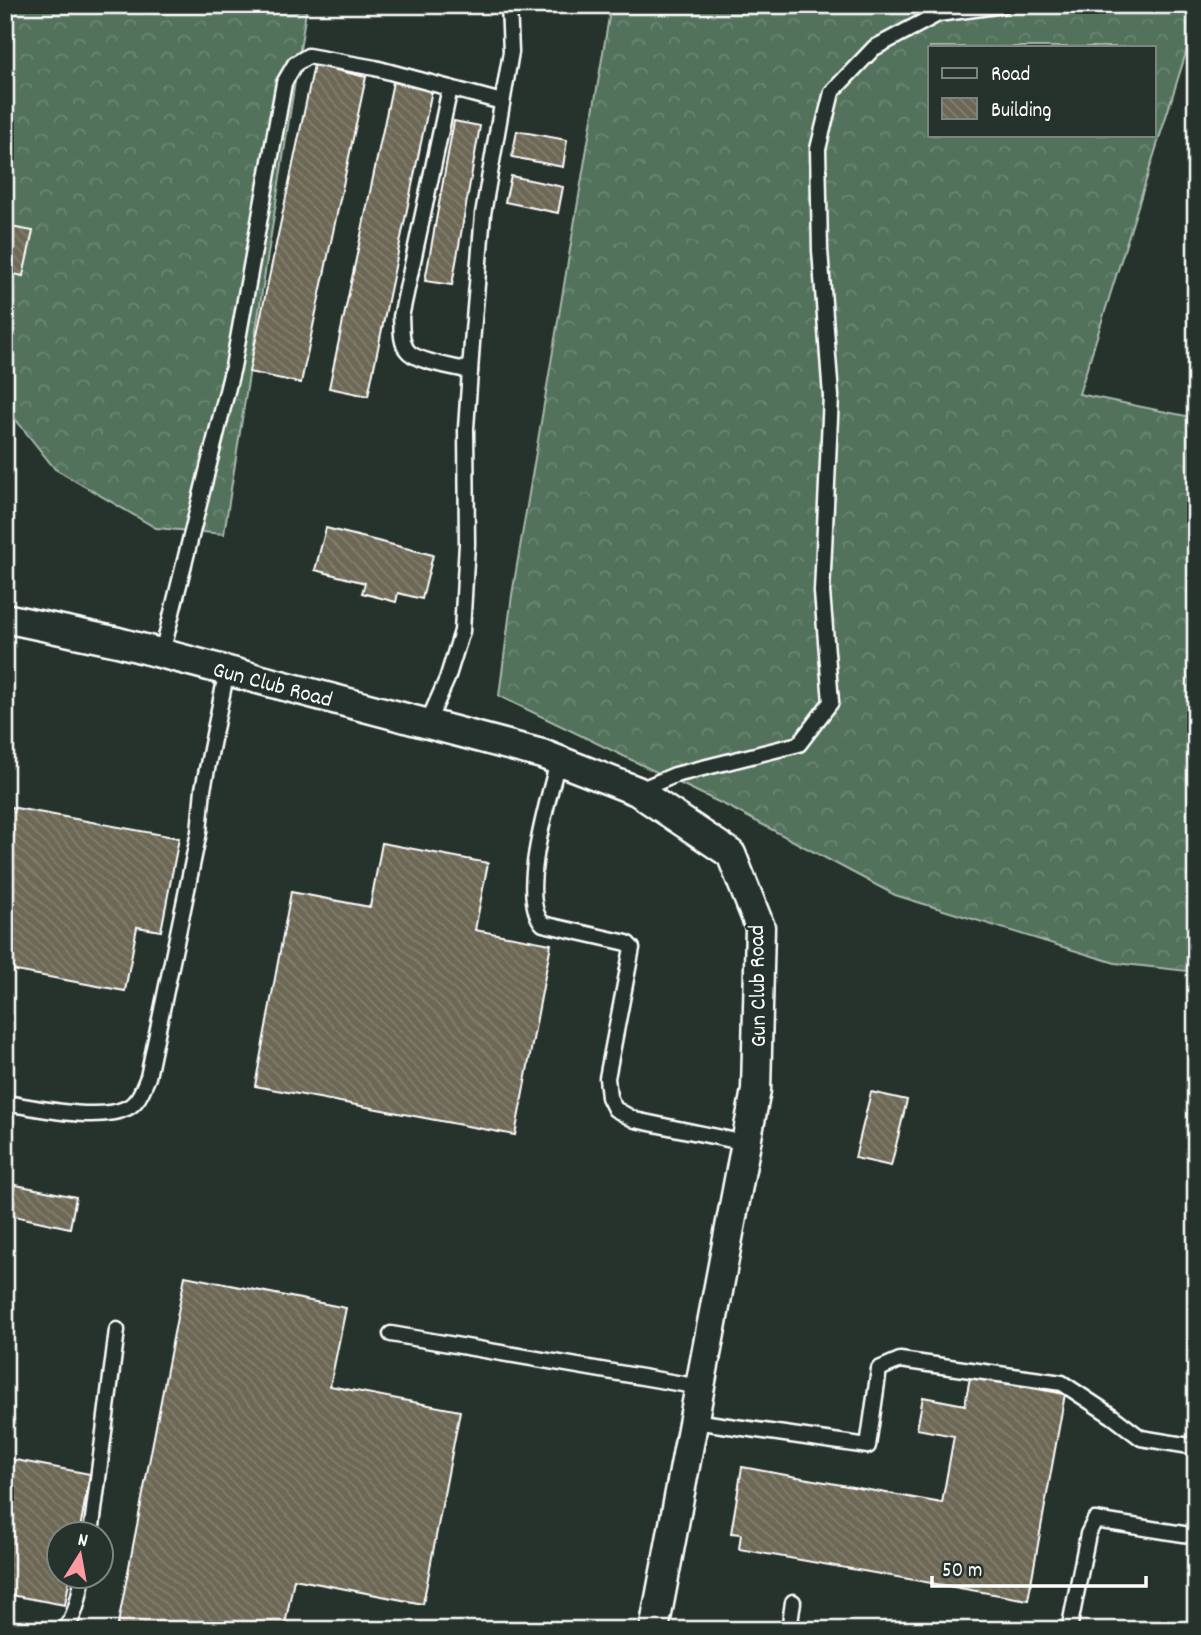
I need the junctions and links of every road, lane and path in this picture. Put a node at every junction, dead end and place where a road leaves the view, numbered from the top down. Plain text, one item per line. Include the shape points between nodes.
1 (509, 5) edge
2 (1003, 5) edge
3 (450, 88) junction
4 (502, 102) junction
5 (470, 371) junction
6 (5, 618) edge
7 (162, 653) junction
8 (227, 670) junction
9 (427, 724) junction
10 (558, 761) junction
11 (638, 791) junction
12 (5, 1103) edge
13 (746, 1143) junction
14 (117, 1330) dead end
15 (391, 1334) dead end
16 (700, 1387) junction
17 (694, 1421) junction
18 (1196, 1447) edge
19 (93, 1520) edge
20 (1196, 1536) edge
21 (80, 1590) edge
22 (793, 1602) dead end
23 (64, 1630) edge
24 (654, 1630) edge
25 (789, 1630) edge
26 (1069, 1630) edge

1 - 4 lane via 511,52
2 - 11 lane via 937,14 874,48 832,92 818,149 831,396 822,592 831,702 799,744 675,775
3 - 4 lane
3 - 5 lane via 401,317 402,339 407,351 417,358
3 - 7 lane via 375,68 307,57 295,64 284,83 233,367
4 - 5 lane via 483,215
5 - 9 lane via 462,631
6 - 7 street, Gun Club Road
7 - 8 street, Gun Club Road
8 - 9 street, Gun Club Road
8 - 12 lane via 203,789 200,832 141,1095 127,1108 84,1115
9 - 10 street, Gun Club Road
10 - 11 street, Gun Club Road
10 - 13 lane via 537,851 534,909 543,924 627,943 632,948 607,1078 615,1110 635,1120
11 - 13 street, Gun Club Road via 731,854 760,927 756,1090
13 - 16 street, Gun Club Road
14 - 19 lane
15 - 16 lane
16 - 17 street, Gun Club Road
17 - 18 lane via 868,1446 879,1369 900,1360 1062,1383 1141,1438
17 - 24 street, Gun Club Road
20 - 26 lane via 1095,1520 1088,1534
21 - 23 lane
22 - 25 lane

